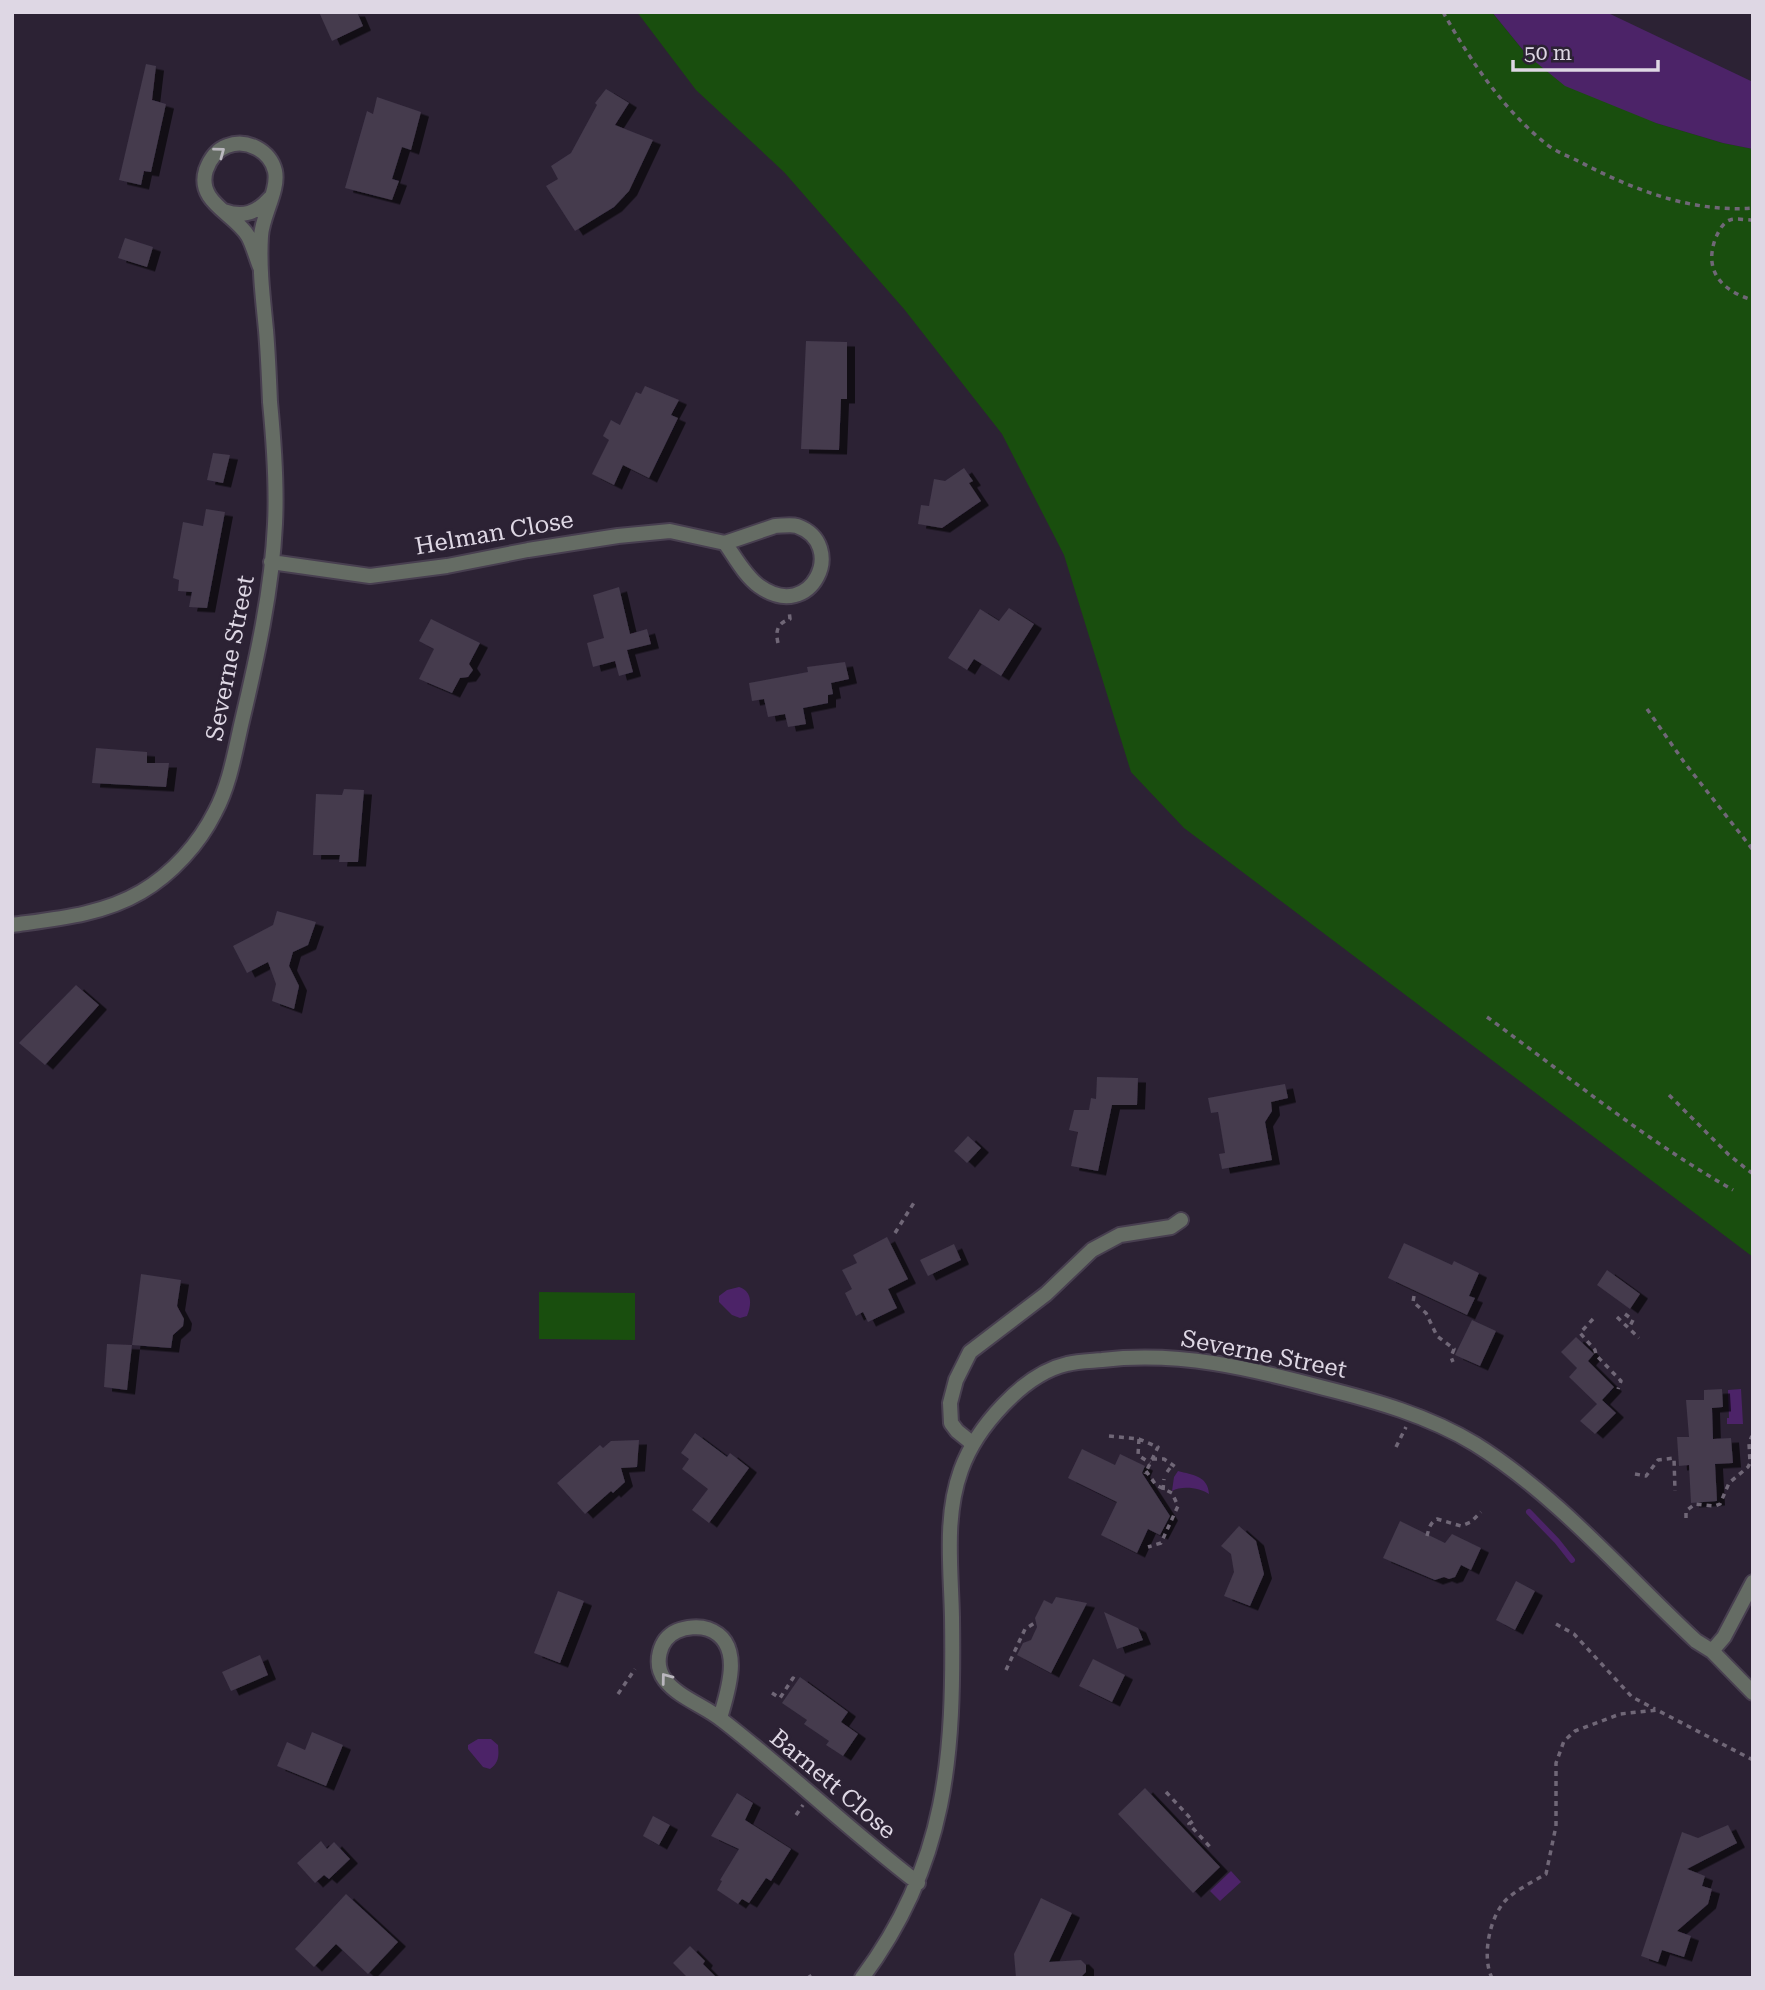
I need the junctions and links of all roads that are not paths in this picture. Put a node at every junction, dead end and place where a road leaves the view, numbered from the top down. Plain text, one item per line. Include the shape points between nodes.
1 (270, 198) junction
2 (220, 209) junction
3 (260, 267) junction
4 (724, 543) junction
5 (271, 562) junction
6 (12, 925) edge
7 (1181, 1220) dead end
8 (973, 1444) junction
9 (1753, 1582) edge
10 (1712, 1651) junction
11 (1753, 1693) edge
12 (720, 1718) junction
13 (918, 1883) junction
14 (862, 1978) edge

1 - 2 street via 251,214
2 -> 1 street, Severne Street via 205,189 204,177 210,160 229,145 254,146 270,159 275,171
1 - 3 street, Severne Street via 261,232
2 - 3 street, Severne Street via 247,235
3 - 5 street, Severne Street via 273,433
4 - 4 street via 757,585 772,593 800,595 821,569 821,550 812,536 796,526 775,526
4 - 5 street, Helman Close via 670,531 370,576
5 - 6 street, Severne Street via 230,772 216,811 193,847 141,892 110,906
7 - 8 street via 1171,1227 1120,1235 1092,1250 1046,1294 970,1352 950,1402 951,1423
8 - 10 street, Severne Street via 986,1422 1017,1392 1065,1364 1077,1362 1141,1355 1205,1360 1360,1397 1425,1419 1513,1469
8 - 13 street, Severne Street via 961,1469 951,1519 951,1728 946,1779
9 - 10 street
10 - 11 street, Severne Street
12 -> 12 street, Barnett Close via 666,1681 658,1667 659,1653 669,1635 703,1627 724,1640 732,1675
12 - 13 street, Barnett Close
13 - 14 street, Severne Street

